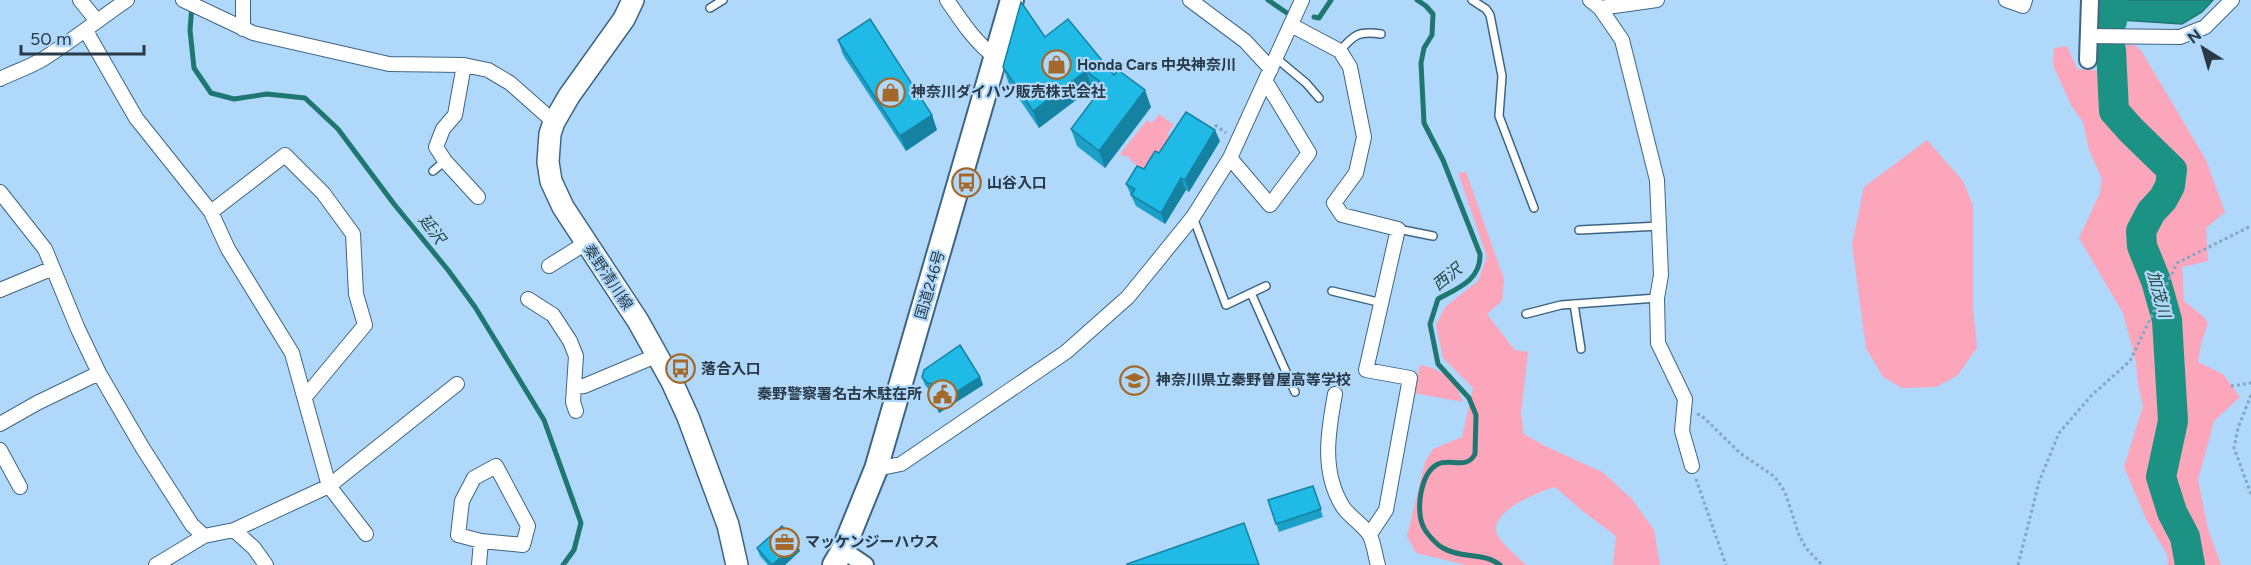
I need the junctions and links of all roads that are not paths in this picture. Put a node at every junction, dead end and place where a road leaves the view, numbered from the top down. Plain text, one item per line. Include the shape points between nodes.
1 (80, 0) edge
2 (128, 0) edge
3 (183, 0) edge
4 (243, 0) edge
5 (633, 0) edge
6 (722, 0) edge
7 (947, 0) edge
8 (1012, 0) edge
9 (1190, 0) edge
10 (1302, 0) edge
11 (1472, 0) edge
12 (1657, 0) edge
13 (2006, 0) edge
14 (2025, 0) edge
15 (2090, 0) edge
16 (2232, 0) edge
17 (1595, 4) edge
18 (207, 6) edge
19 (710, 8) dead end
20 (97, 21) junction
21 (1291, 25) junction
22 (243, 29) junction
23 (86, 31) junction
24 (1380, 34) dead end
25 (2089, 36) junction
26 (1340, 51) junction
27 (996, 58) junction
28 (2088, 60) dead end
29 (464, 65) junction
30 (1271, 70) junction
31 (0, 78) edge
32 (1318, 98) dead end
33 (554, 122) junction
34 (1230, 158) junction
35 (445, 161) junction
36 (433, 171) dead end
37 (0, 192) edge
38 (478, 197) dead end
39 (1534, 208) dead end
40 (211, 212) junction
41 (1193, 217) junction
42 (1660, 226) junction
43 (1398, 229) junction
44 (1579, 230) dead end
45 (1433, 236) dead end
46 (586, 243) junction
47 (549, 266) dead end
48 (53, 268) junction
49 (1266, 286) dead end
50 (0, 290) edge
51 (1332, 291) dead end
52 (1251, 293) junction
53 (1657, 298) junction
54 (528, 299) dead end
55 (1382, 303) junction
56 (1574, 304) junction
57 (1526, 314) dead end
58 (1581, 349) dead end
59 (658, 355) junction
60 (99, 373) junction
61 (457, 384) dead end
62 (574, 387) junction
63 (1295, 392) dead end
64 (1335, 394) dead end
65 (305, 397) junction
66 (576, 411) dead end
67 (0, 424) edge
68 (0, 450) edge
69 (1692, 466) road end
70 (876, 469) junction
71 (329, 486) junction
72 (20, 487) dead end
73 (234, 530) junction
74 (366, 534) dead end
75 (1370, 534) junction
76 (204, 536) junction
77 (482, 541) junction
78 (839, 557) edge
79 (156, 565) edge
80 (266, 565) edge
81 (479, 565) edge
82 (737, 565) edge
83 (865, 565) edge
84 (1378, 565) edge

1 - 20 street
2 - 20 street
3 - 18 street
4 - 22 street
5 - 33 main road, 秦野清川線
6 - 19 lane
7 - 27 street via 981,46
8 - 27 highway, 国道246号
9 - 30 street via 1245,40
10 - 21 street
11 - 39 lane via 1490,15 1502,76 1499,116
12 - 17 street
13 - 14 street via 2023,6
15 - 25 street
16 - 25 street via 2205,27 2180,37
17 - 42 street via 1622,40 1657,180
18 - 22 street
20 - 23 street
21 - 26 street
21 - 30 street
22 - 29 street via 389,64
23 - 31 street via 40,61
23 - 40 street via 136,118
24 - 26 lane via 1352,36
25 - 28 street
26 - 43 street via 1350,67 1364,137 1356,173 1334,203 1342,215
27 - 70 highway, 国道246号
29 - 33 street via 488,70 510,83
29 - 35 street via 455,115 443,129 436,147
30 - 32 lane via 1306,83
30 - 34 street
30 - 34 street via 1309,153 1270,205
33 - 46 main road, 秦野清川線 via 548,162 551,181
34 - 41 street
35 - 36 lane
35 - 38 street
37 - 48 street via 45,249
40 - 65 street via 228,249 292,353
40 - 65 street via 281,150 323,193 353,234 356,294 365,325
41 - 52 lane via 1226,306
41 - 70 street via 1128,297 1066,352 901,464
42 - 44 lane
42 - 53 street via 1661,275
43 - 45 lane
43 - 55 street
46 - 47 street
46 - 59 main road, 秦野清川線
48 - 50 street
48 - 60 street
49 - 52 lane
51 - 55 lane
52 - 63 lane
53 - 56 lane
53 - 69 street via 1658,343 1685,399 1682,431
54 - 62 street via 553,315 567,334 576,356
55 - 75 street via 1366,370 1410,378 1386,510
56 - 57 lane
56 - 58 lane
59 - 62 street
59 - 82 main road, 秦野清川線 via 708,471 728,525
60 - 67 street
60 - 76 street via 154,467 192,525
61 - 71 street
62 - 66 street
64 - 75 street via 1327,453 1333,486 1344,508
65 - 71 street
68 - 72 street
70 - 78 highway, 国道246号
71 - 73 street
71 - 74 street
73 - 76 street
73 - 80 street
75 - 84 street
76 - 79 street
77 - 77 street via 458,535 462,501 474,478 496,466 528,526 523,545
77 - 81 street
78 - 83 street

